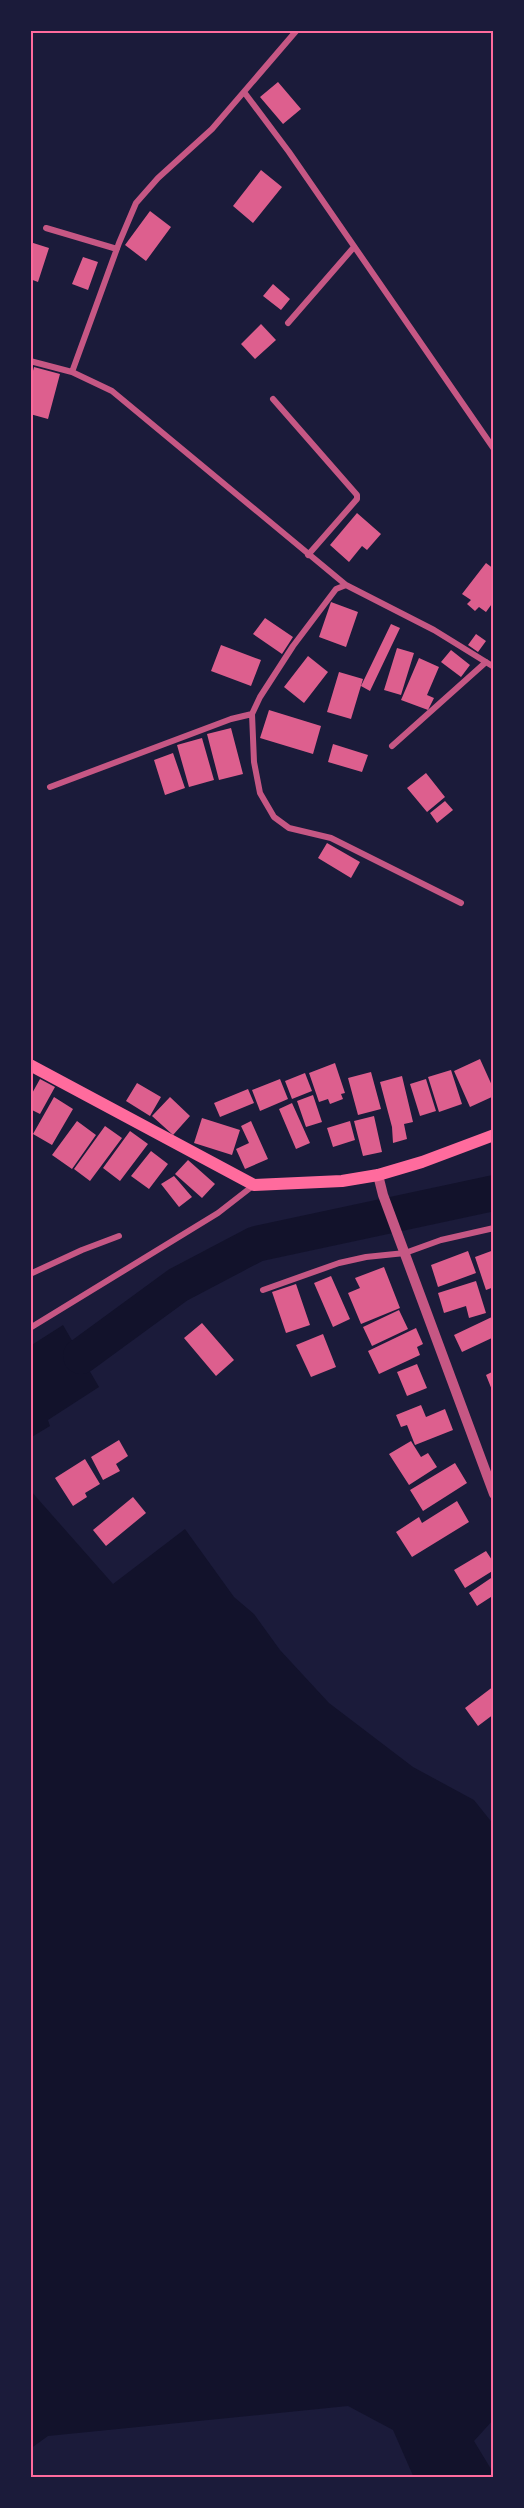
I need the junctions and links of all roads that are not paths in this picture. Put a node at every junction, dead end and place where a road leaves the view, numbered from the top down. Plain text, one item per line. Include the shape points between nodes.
1 (297, 30) edge
2 (244, 92) junction
3 (46, 228) dead end
4 (354, 247) junction
5 (117, 249) junction
6 (288, 323) dead end
7 (30, 360) edge
8 (72, 372) junction
9 (273, 399) dead end
10 (494, 449) edge
11 (308, 555) junction
12 (346, 585) junction
13 (486, 662) junction
14 (494, 668) edge
15 (252, 714) junction
16 (392, 746) dead end
17 (50, 787) dead end
18 (461, 903) dead end
19 (30, 1065) edge
20 (494, 1135) edge
21 (378, 1175) junction
22 (254, 1185) junction
23 (494, 1228) edge
24 (119, 1236) dead end
25 (404, 1251) junction
26 (30, 1274) edge
27 (263, 1290) dead end
28 (30, 1328) edge
29 (494, 1494) edge

1 - 2 street
2 - 4 street
2 - 5 street via 136,203
3 - 5 street
4 - 6 street
4 - 10 street
5 - 8 street
7 - 8 street
8 - 11 street via 112,391
9 - 11 street via 357,495
11 - 12 street
12 - 13 street
12 - 15 street via 336,588 293,646
13 - 14 street
13 - 16 street
15 - 17 street
15 - 18 street via 260,793 274,818 289,828 331,838
19 - 22 main road
20 - 21 main road
21 - 22 main road via 342,1181
21 - 25 street
22 - 28 street via 218,1213
23 - 25 street
24 - 26 street
25 - 27 street via 339,1263
25 - 29 street

